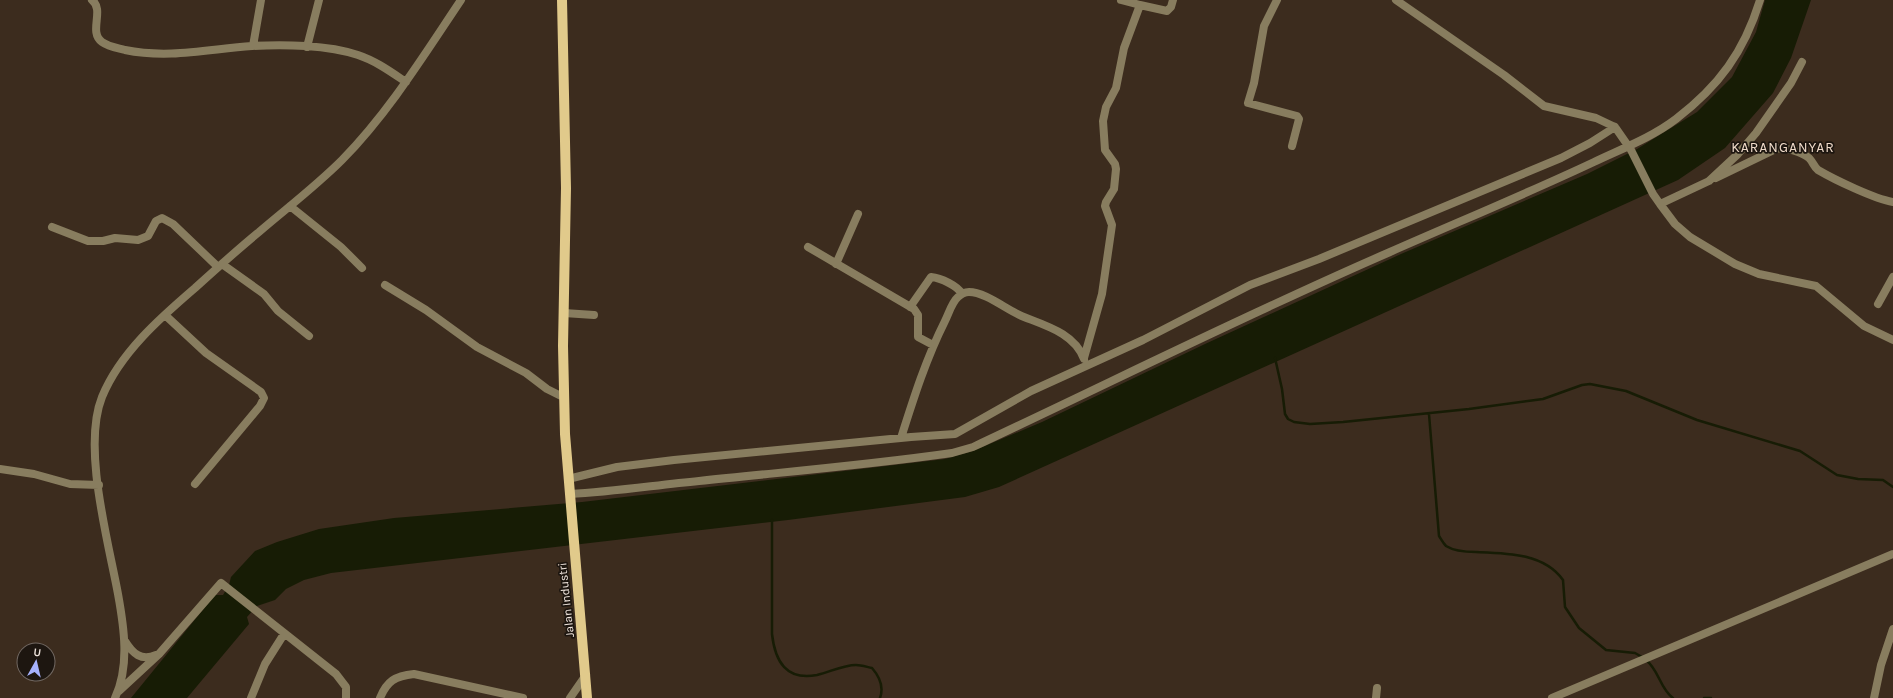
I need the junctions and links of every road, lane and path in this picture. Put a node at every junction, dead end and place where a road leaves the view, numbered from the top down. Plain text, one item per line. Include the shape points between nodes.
1 (92, 0) edge
2 (261, 0) edge
3 (319, 0) edge
4 (461, 0) edge
5 (562, 0) edge
6 (1122, 0) edge
7 (1173, 0) edge
8 (1277, 0) edge
9 (1396, 0) edge
10 (1760, 0) edge
11 (1140, 5) junction
12 (253, 46) junction
13 (307, 47) junction
14 (1802, 62) dead end
15 (406, 82) junction
16 (1615, 127) junction
17 (1292, 146) dead end
18 (1630, 148) junction
19 (1709, 181) junction
20 (1893, 202) edge
21 (1660, 204) junction
22 (290, 206) junction
23 (858, 214) dead end
24 (52, 227) dead end
25 (808, 247) dead end
26 (836, 264) junction
27 (220, 265) junction
28 (362, 268) dead end
29 (1893, 277) edge
30 (385, 284) dead end
31 (962, 294) junction
32 (1878, 304) dead end
33 (910, 307) junction
34 (564, 313) junction
35 (165, 315) junction
36 (594, 315) dead end
37 (309, 336) dead end
38 (1893, 340) edge
39 (933, 345) junction
40 (1084, 362) junction
41 (564, 397) junction
42 (902, 438) junction
43 (0, 469) edge
44 (568, 479) junction
45 (195, 484) dead end
46 (99, 485) junction
47 (570, 497) junction
48 (1893, 554) edge
49 (1893, 629) edge
50 (284, 634) junction
51 (125, 641) junction
52 (159, 654) junction
53 (586, 675) junction
54 (1377, 688) dead end
55 (117, 695) edge
56 (250, 698) edge
57 (346, 698) edge
58 (380, 698) edge
59 (523, 698) edge
60 (570, 698) edge
61 (587, 698) edge
62 (1376, 698) edge
63 (1552, 698) edge
64 (1874, 698) edge

1 - 12 street via 97,5 96,29 100,41 118,48 172,55
2 - 12 street
3 - 13 street
4 - 15 street
5 - 34 main road, Jalan Industri via 566,188
6 - 11 street
7 - 11 street via 1167,11
8 - 17 street via 1264,26 1248,103 1297,116 1299,119
9 - 16 street via 1544,106 1596,118
10 - 18 street via 1746,38 1724,74 1676,119
11 - 40 street via 1124,48 1116,88 1106,107 1103,121 1105,150 1116,169 1114,189 1105,206 1112,225 1102,294
12 - 13 street
13 - 15 street via 358,55
14 - 19 street via 1791,83 1756,133
15 - 22 street via 350,151
16 - 18 street
16 - 40 street via 1561,158 1319,259 1250,285 1143,340
18 - 21 street
18 - 47 street via 1264,308 1151,364 963,451
19 - 20 street via 1782,148 1806,157 1815,168 1829,176
19 - 21 street
21 - 38 street via 1682,231 1718,254 1759,274 1816,286 1864,326
22 - 27 street
22 - 28 street via 341,247
23 - 26 street
24 - 27 street via 88,240 138,240 148,236 156,221 162,218 173,224
25 - 26 street
26 - 33 street
27 - 35 street
27 - 37 street via 264,294 278,311
29 - 32 street
30 - 41 street via 477,347
31 - 33 street via 954,285 931,277
31 - 39 street via 954,301
31 - 40 street via 970,292 982,296 1019,315 1057,330 1073,342
33 - 39 street via 918,315 918,337
34 - 36 street
34 - 41 main road, Jalan Industri
35 - 45 street via 206,353 261,392 264,398
35 - 46 street via 125,359 103,396 94,432
39 - 42 street
40 - 42 street via 955,434
41 - 44 main road, Jalan Industri
42 - 44 street via 631,466
43 - 46 street via 34,474 70,484
44 - 47 main road, Jalan Industri
46 - 51 street
47 - 53 main road, Jalan Industri
48 - 63 street
49 - 64 street via 1881,664
50 - 52 street via 221,583
50 - 56 street via 265,664
50 - 57 street via 340,678 346,687
51 - 52 street via 130,650 139,656 146,658
51 - 55 street via 122,675
52 - 55 street
53 - 60 street
53 - 61 main road, Jalan Industri
54 - 62 street
58 - 59 street via 388,682 403,675 414,674

